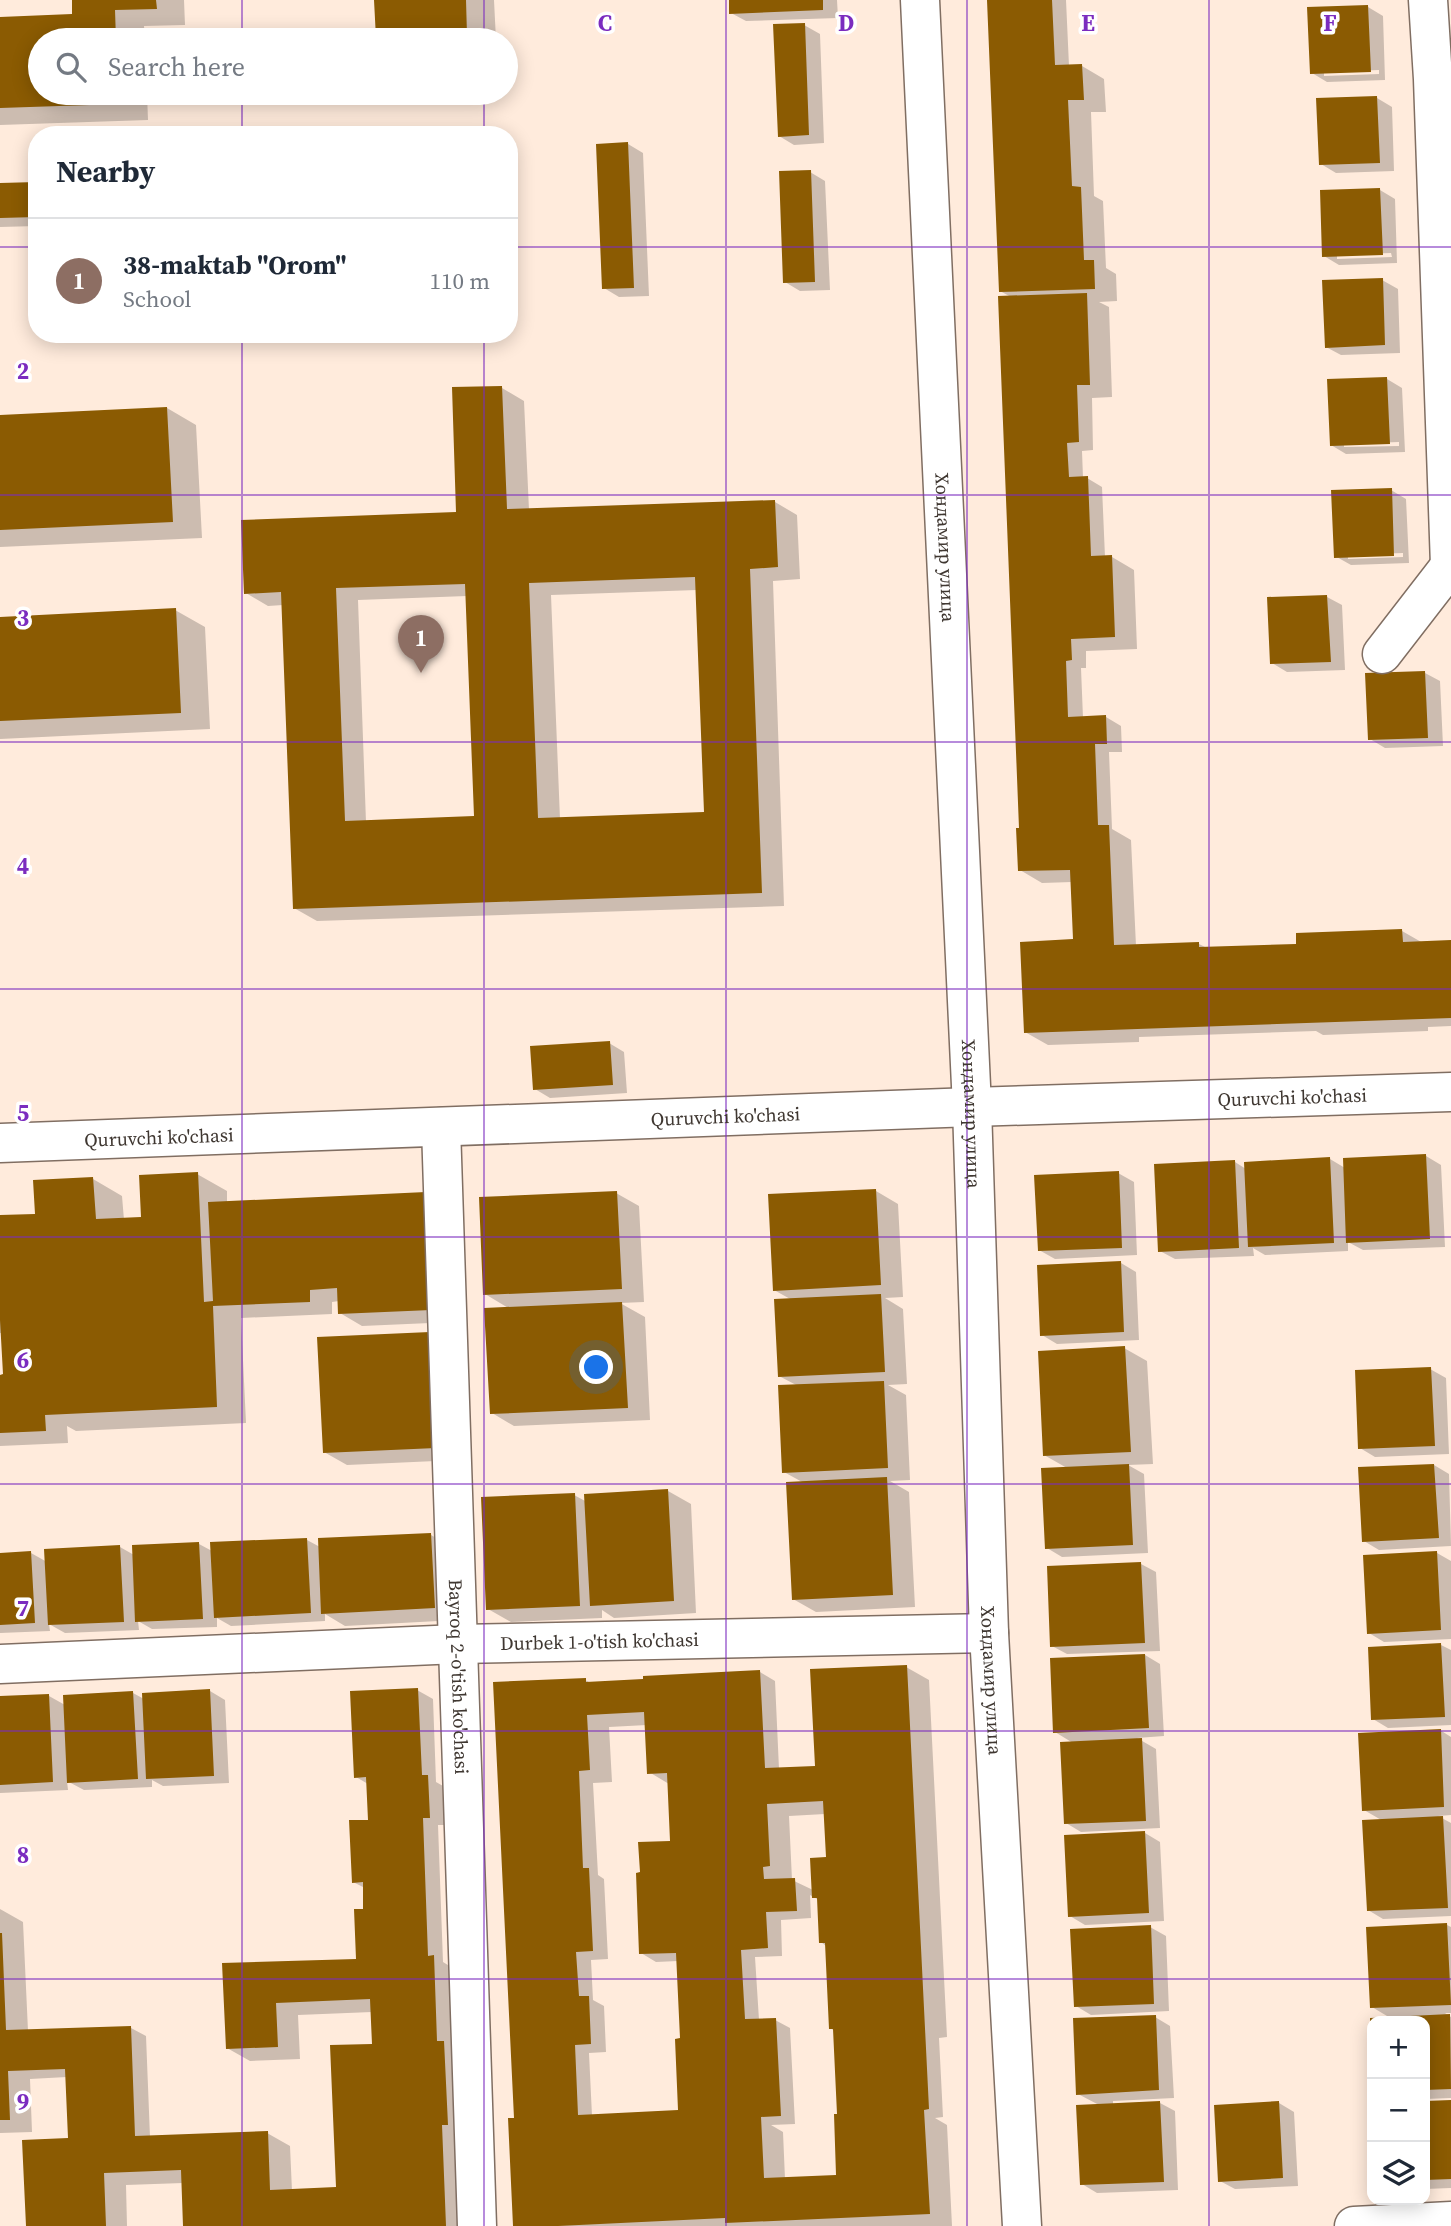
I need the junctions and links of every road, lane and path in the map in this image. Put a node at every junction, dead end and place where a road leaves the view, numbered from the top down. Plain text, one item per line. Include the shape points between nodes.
1 (920, 0) edge
2 (1428, 0) edge
3 (1442, 78) edge
4 (1450, 566) edge
5 (1382, 654) dead end
6 (1451, 1092) edge
7 (972, 1107) junction
8 (441, 1127) junction
9 (0, 1143) edge
10 (989, 1633) junction
11 (458, 1644) junction
12 (0, 1664) edge
13 (1451, 2221) edge
14 (477, 2226) edge
15 (1022, 2226) edge
16 (1354, 2226) edge

1 - 7 street, Хондамир улица
2 - 3 street
3 - 4 street
4 - 5 street
6 - 7 street, Quruvchi ko'chasi
7 - 8 street, Quruvchi ko'chasi
7 - 10 street, Хондамир улица
8 - 9 street, Quruvchi ko'chasi
8 - 11 street, Bayroq 2-o'tish ko'chasi
10 - 11 street, Durbek 1-o'tish ko'chasi
10 - 15 street, Хондамир улица
11 - 12 street, Durbek 1-o'tish ko'chasi
11 - 14 street, Bayroq 2-o'tish ko'chasi
13 - 16 street

